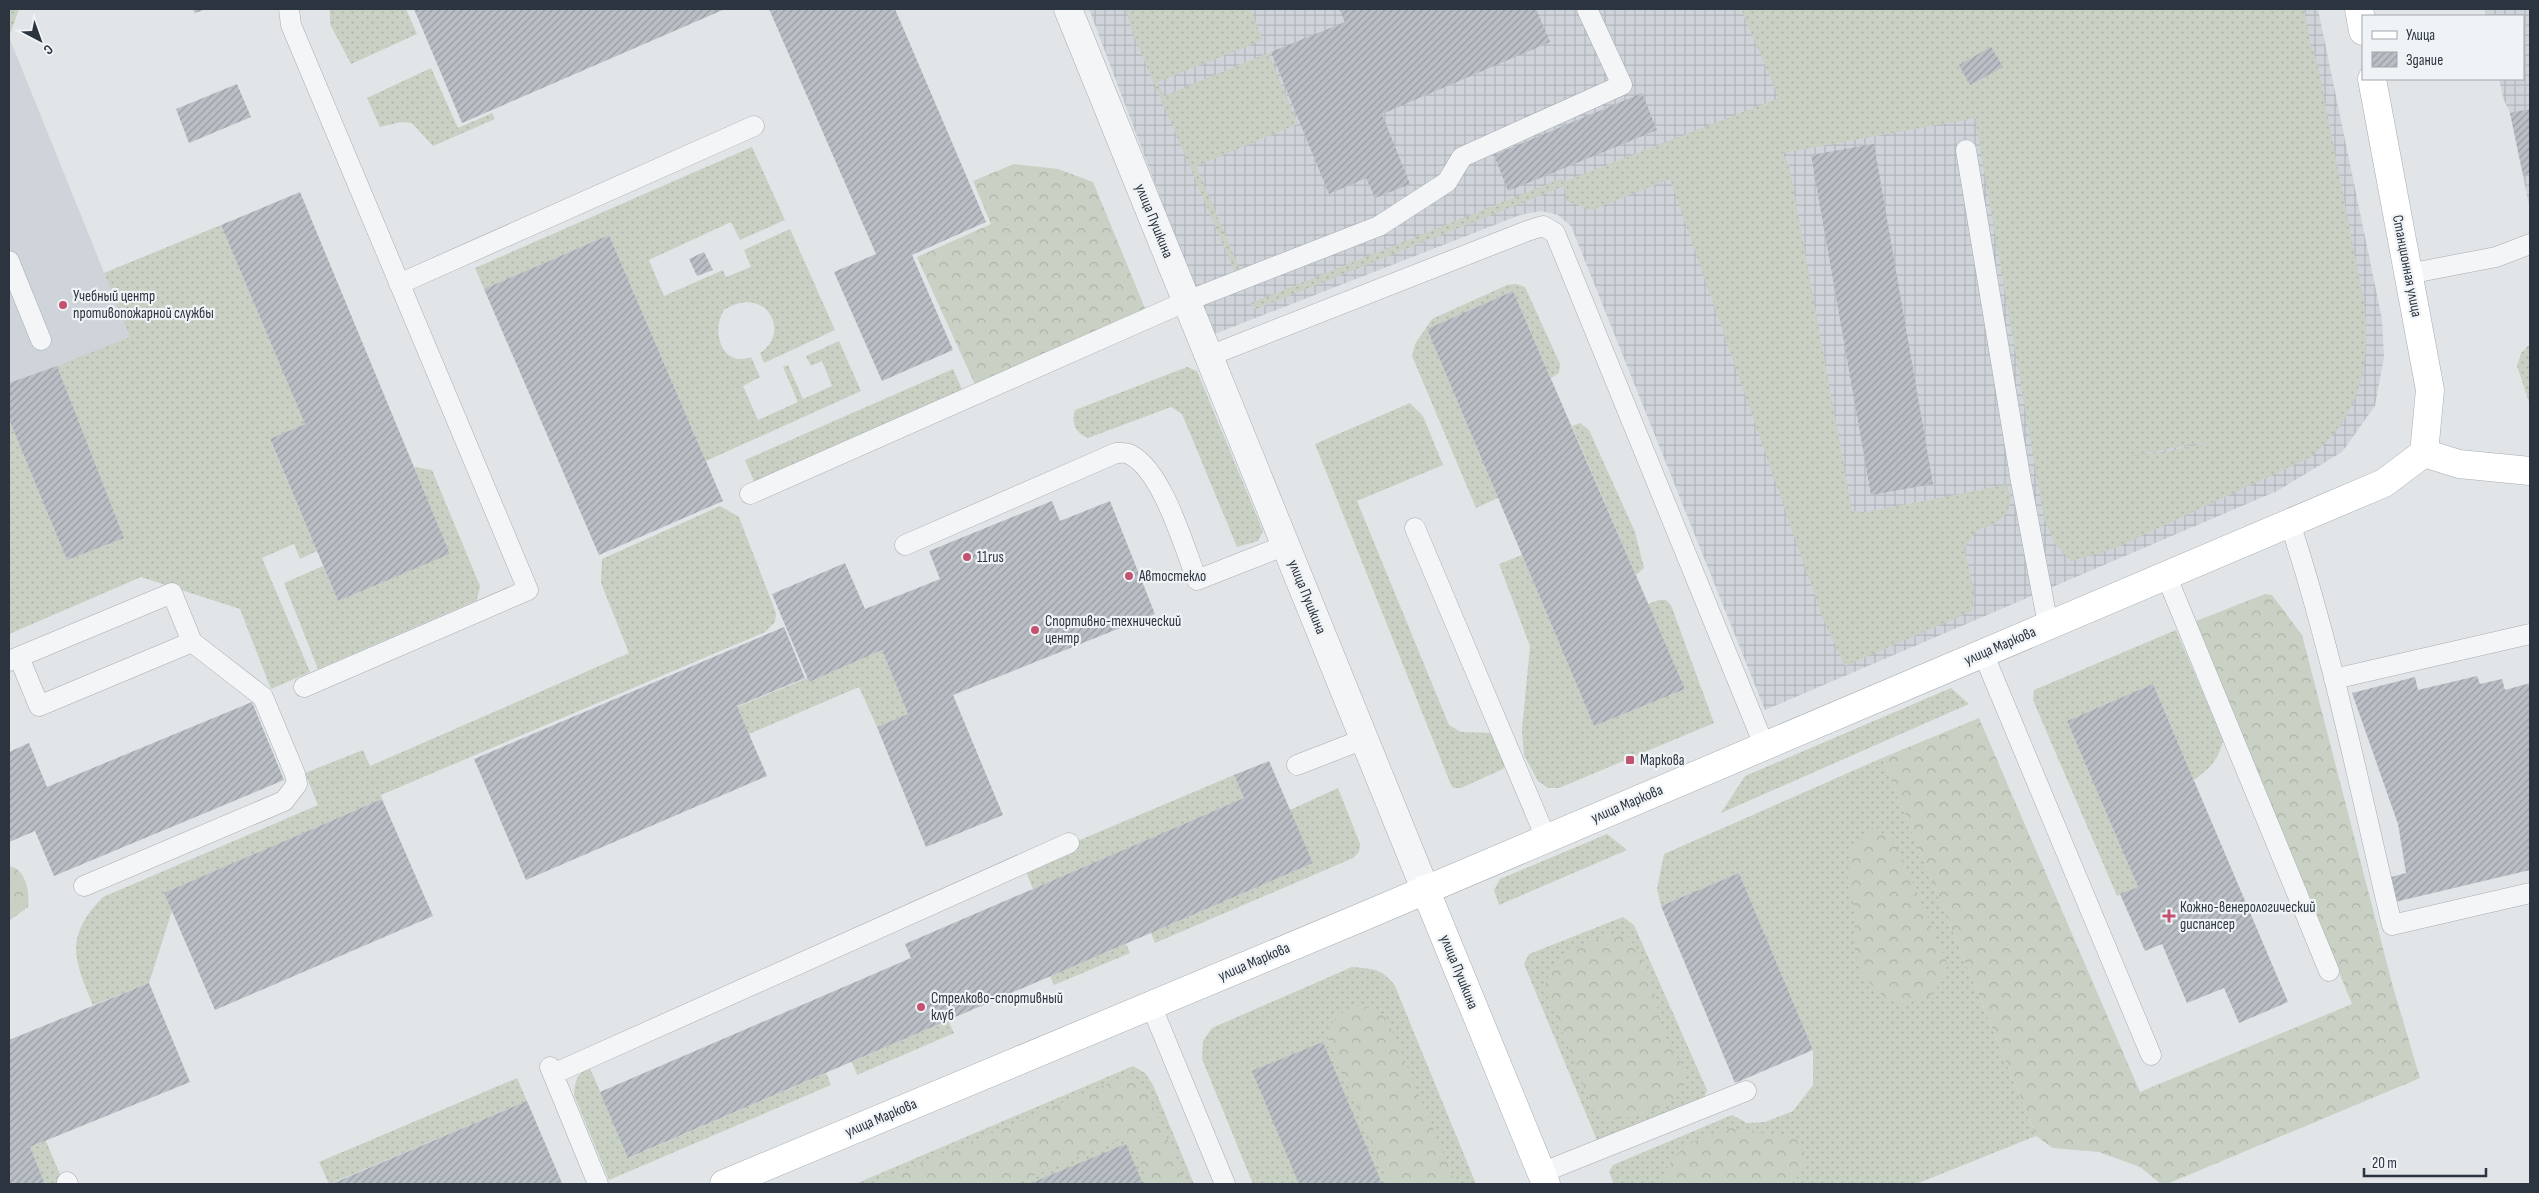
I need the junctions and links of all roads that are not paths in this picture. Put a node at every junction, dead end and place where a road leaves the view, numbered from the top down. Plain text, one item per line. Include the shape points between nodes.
1 (289, 9) edge
2 (1068, 9) edge
3 (1586, 9) edge
4 (2358, 9) edge
5 (2362, 27) edge
6 (2372, 80) edge
7 (754, 126) dead end
8 (1966, 150) dead end
9 (2530, 244) edge
10 (9, 261) edge
11 (2408, 274) junction
12 (400, 284) junction
13 (1186, 301) junction
14 (41, 340) dead end
15 (1209, 356) junction
16 (2424, 453) junction
17 (2530, 471) edge
18 (750, 494) dead end
19 (2290, 522) junction
20 (1415, 528) dead end
21 (904, 545) dead end
22 (1286, 546) junction
23 (2166, 575) junction
24 (2048, 625) junction
25 (2530, 634) edge
26 (192, 642) junction
27 (1983, 653) junction
28 (14, 659) edge
29 (2334, 679) junction
30 (304, 687) dead end
31 (1364, 739) junction
32 (1764, 746) junction
33 (1297, 765) dead end
34 (1546, 838) junction
35 (1069, 843) dead end
36 (84, 886) dead end
37 (1425, 890) junction
38 (2530, 893) edge
39 (2329, 971) dead end
40 (1152, 1004) junction
41 (2151, 1055) dead end
42 (1746, 1091) dead end
43 (1543, 1178) edge
44 (598, 1184) edge
45 (724, 1184) edge
46 (1225, 1184) edge

1 - 12 lane via 291,25
2 - 13 street, улица Пушкина
3 - 13 lane via 1622,85 1462,157 1447,182 1378,226
4 - 5 street
6 - 11 street, Станционная улица
7 - 12 lane
8 - 24 lane via 2023,495
9 - 11 lane via 2496,257
10 - 14 lane
11 - 16 street, Станционная улица via 2430,390
12 - 30 lane via 528,590
13 - 15 street, улица Пушкина
13 - 18 lane
15 - 22 street, улица Пушкина
15 - 32 lane via 1535,228 1543,226 1556,232
16 - 17 street via 2459,464
16 - 19 street, улица Маркова via 2384,483
19 - 23 street, улица Маркова
19 - 29 lane
20 - 34 lane
21 - 22 lane via 1116,453 1130,454 1143,463 1156,479 1197,580
22 - 31 street, улица Пушкина
23 - 24 street, улица Маркова
23 - 39 lane
24 - 27 street, улица Маркова
25 - 29 lane
26 - 28 lane via 39,706
26 - 28 lane via 172,593
26 - 36 lane via 263,697 297,784 284,801
27 - 32 street, улица Маркова
27 - 41 lane
29 - 38 lane via 2392,925
31 - 33 lane
31 - 37 street, улица Пушкина
32 - 34 street, улица Маркова
34 - 37 street, улица Маркова
35 - 44 lane via 551,1070
37 - 40 street, улица Маркова
37 - 43 street, улица Пушкина
40 - 45 street, улица Маркова
40 - 46 lane
42 - 43 lane

